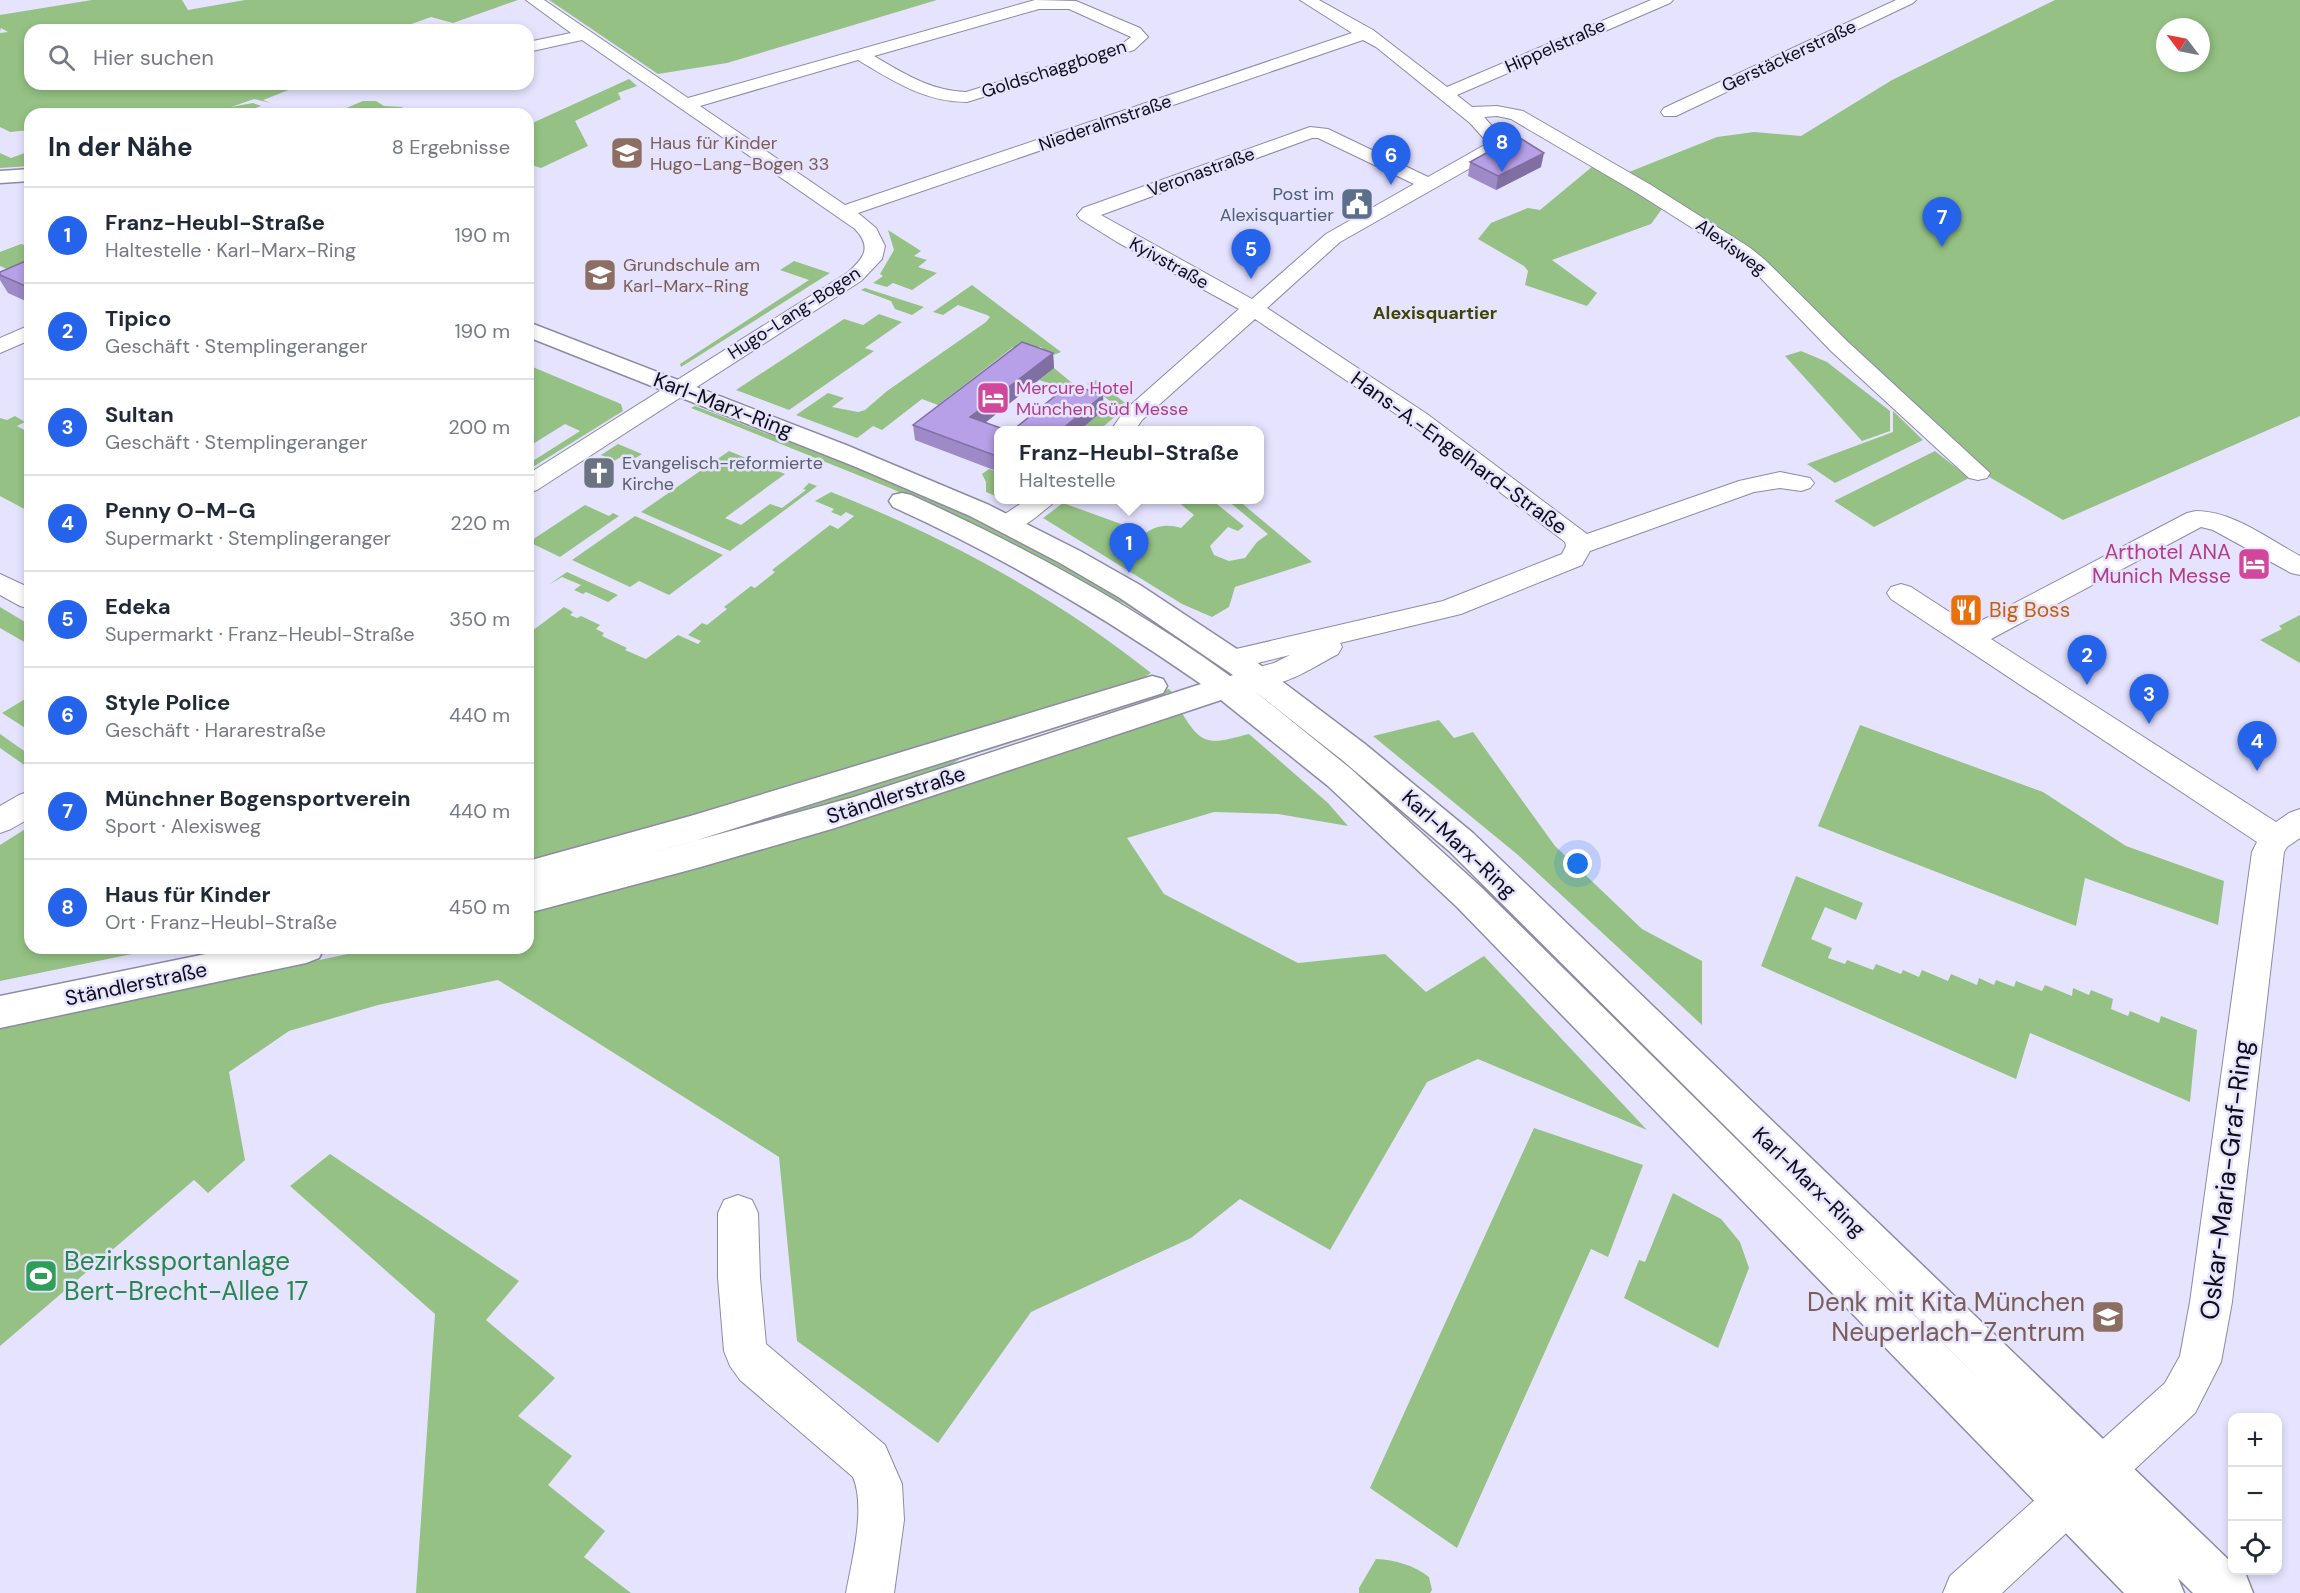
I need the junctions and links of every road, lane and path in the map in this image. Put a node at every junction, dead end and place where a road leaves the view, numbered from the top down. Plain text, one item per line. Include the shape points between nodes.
1 (534, 0) edge
2 (1308, 0) edge
3 (1665, 0) edge
4 (1908, 0) edge
5 (1343, 3) dead end
6 (1325, 9) junction
7 (1367, 33) junction
8 (585, 35) junction
9 (534, 46) edge
10 (860, 55) junction
11 (1445, 94) junction
12 (686, 104) junction
13 (1670, 112) dead end
14 (1469, 113) junction
15 (24, 175) edge
16 (0, 177) edge
17 (1430, 184) junction
18 (24, 185) edge
19 (0, 186) edge
20 (843, 212) junction
21 (1087, 215) joint
22 (1253, 308) junction
23 (534, 332) edge
24 (24, 335) edge
25 (0, 346) edge
26 (534, 352) edge
27 (669, 395) junction
28 (1126, 426) edge
29 (1978, 473) dead end
30 (534, 481) edge
31 (1801, 483) dead end
32 (1036, 504) edge
33 (1008, 524) junction
34 (1579, 546) junction
35 (2300, 567) edge
36 (0, 583) edge
37 (1901, 593) dead end
38 (24, 597) edge
39 (1357, 629) junction
40 (1970, 638) junction
41 (1220, 672) junction
42 (1259, 677) junction
43 (24, 807) edge
44 (0, 821) edge
45 (2288, 829) edge
46 (534, 872) edge
47 (534, 897) edge
48 (184, 954) edge
49 (277, 954) edge
50 (0, 992) edge
51 (0, 1012) edge
52 (738, 1214) dead end
53 (2103, 1471) junction
54 (2068, 1502) junction
55 (870, 1593) edge
56 (1967, 1593) edge
57 (2159, 1593) edge
58 (2228, 1593) edge

1 - 8 street, Hugo-Lang-Bogen
2 - 6 street
3 - 11 street, Hippelstraße
4 - 13 street, Gerstäckerstraße
5 - 6 street
6 - 7 street
7 - 11 street
7 - 20 street, Niederalmstraße
8 - 9 street
8 - 12 street, Hugo-Lang-Bogen
10 - 10 street, Goldschaggbogen via 1051,3 1078,6 1140,37 1128,47 960,98 930,93
10 - 12 street, Goldschaggbogen
11 - 14 street
12 - 20 street, Hugo-Lang-Bogen
14 - 17 street via 1497,139 1496,146
14 - 29 street, Alexisweg via 1497,111 1517,115 1742,250 1880,385
15 - 16 main road
17 - 21 street, Veronastraße via 1322,133 1310,132
17 - 22 street via 1333,238
18 - 19 main road
20 - 27 street, Hugo-Lang-Bogen via 873,236 875,252 866,265 854,277
21 - 22 street, Kyivstraße
22 - 28 street via 1133,415
22 - 34 street, Hans-A.-Engelhard-Straße via 1419,419 1577,539
23 - 27 main road, Karl-Marx-Ring
24 - 25 street
26 - 27 main road, Karl-Marx-Ring
27 - 30 street, Hugo-Lang-Bogen
27 - 33 main road, Karl-Marx-Ring via 905,477
27 - 41 main road, Karl-Marx-Ring via 965,530
31 - 34 street via 1780,480 1748,486
32 - 33 street
33 - 41 main road, Karl-Marx-Ring via 1114,582
34 - 39 street, Hans-A.-Engelhard-Straße via 1573,559 1466,603
35 - 40 street via 2222,524 2196,519
36 - 38 street
37 - 40 street
39 - 41 street, Hans-A.-Engelhard-Straße
39 - 42 street, Hans-A.-Engelhard-Straße via 1293,666
40 - 45 street
41 - 42 main road, Ständlerstraße
41 - 46 main road, Ständlerstraße
41 - 47 main road, Ständlerstraße via 1165,705 847,812
41 - 54 main road, Karl-Marx-Ring via 1469,897
42 - 53 main road, Karl-Marx-Ring via 1375,767 1461,842
43 - 44 street
45 - 53 street, Oskar-Maria-Graf-Ring via 2268,852 2200,1362 2180,1398
48 - 50 main road, Ständlerstraße
49 - 51 main road, Ständlerstraße
52 - 55 street via 745,1351 755,1365 869,1461 879,1484 881,1520
53 - 54 street, Oskar-Maria-Graf-Ring
53 - 58 main road, Karl-Marx-Ring
54 - 56 street, Oskar-Maria-Graf-Ring
54 - 57 main road, Karl-Marx-Ring

